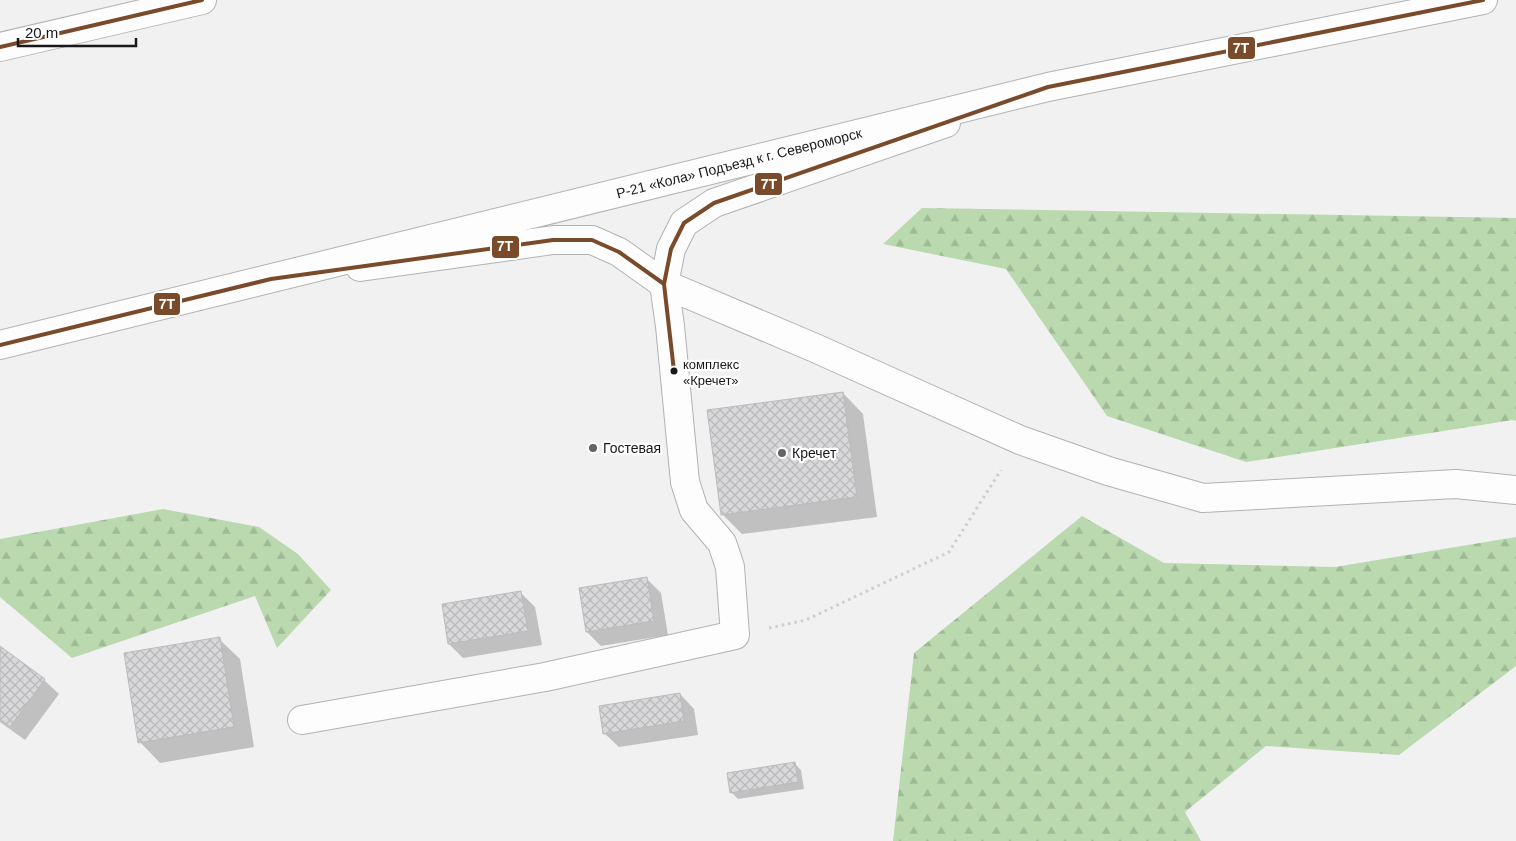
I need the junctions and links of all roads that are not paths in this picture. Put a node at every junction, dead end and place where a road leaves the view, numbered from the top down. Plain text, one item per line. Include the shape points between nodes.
1 (202, 0) edge
2 (1483, 0) edge
3 (0, 47) edge
4 (1048, 87) junction
5 (272, 279) junction
6 (664, 284) junction
7 (0, 345) edge
8 (1516, 490) edge
9 (302, 720) dead end

1 - 3 main road
2 - 4 main road, Р-21 «Кола» Подъезд к г. Североморск
4 - 5 main road, Р-21 «Кола» Подъезд к г. Североморск
4 - 6 main road via 714,203 684,223 671,249
5 - 6 main road via 553,240 592,240 619,252
5 - 7 main road, Р-21 «Кола» Подъезд к г. Североморск
6 - 8 main road via 1020,440 1108,471 1203,498 1456,484
6 - 9 main road via 685,482 694,510 722,543 730,566 735,635 544,678

